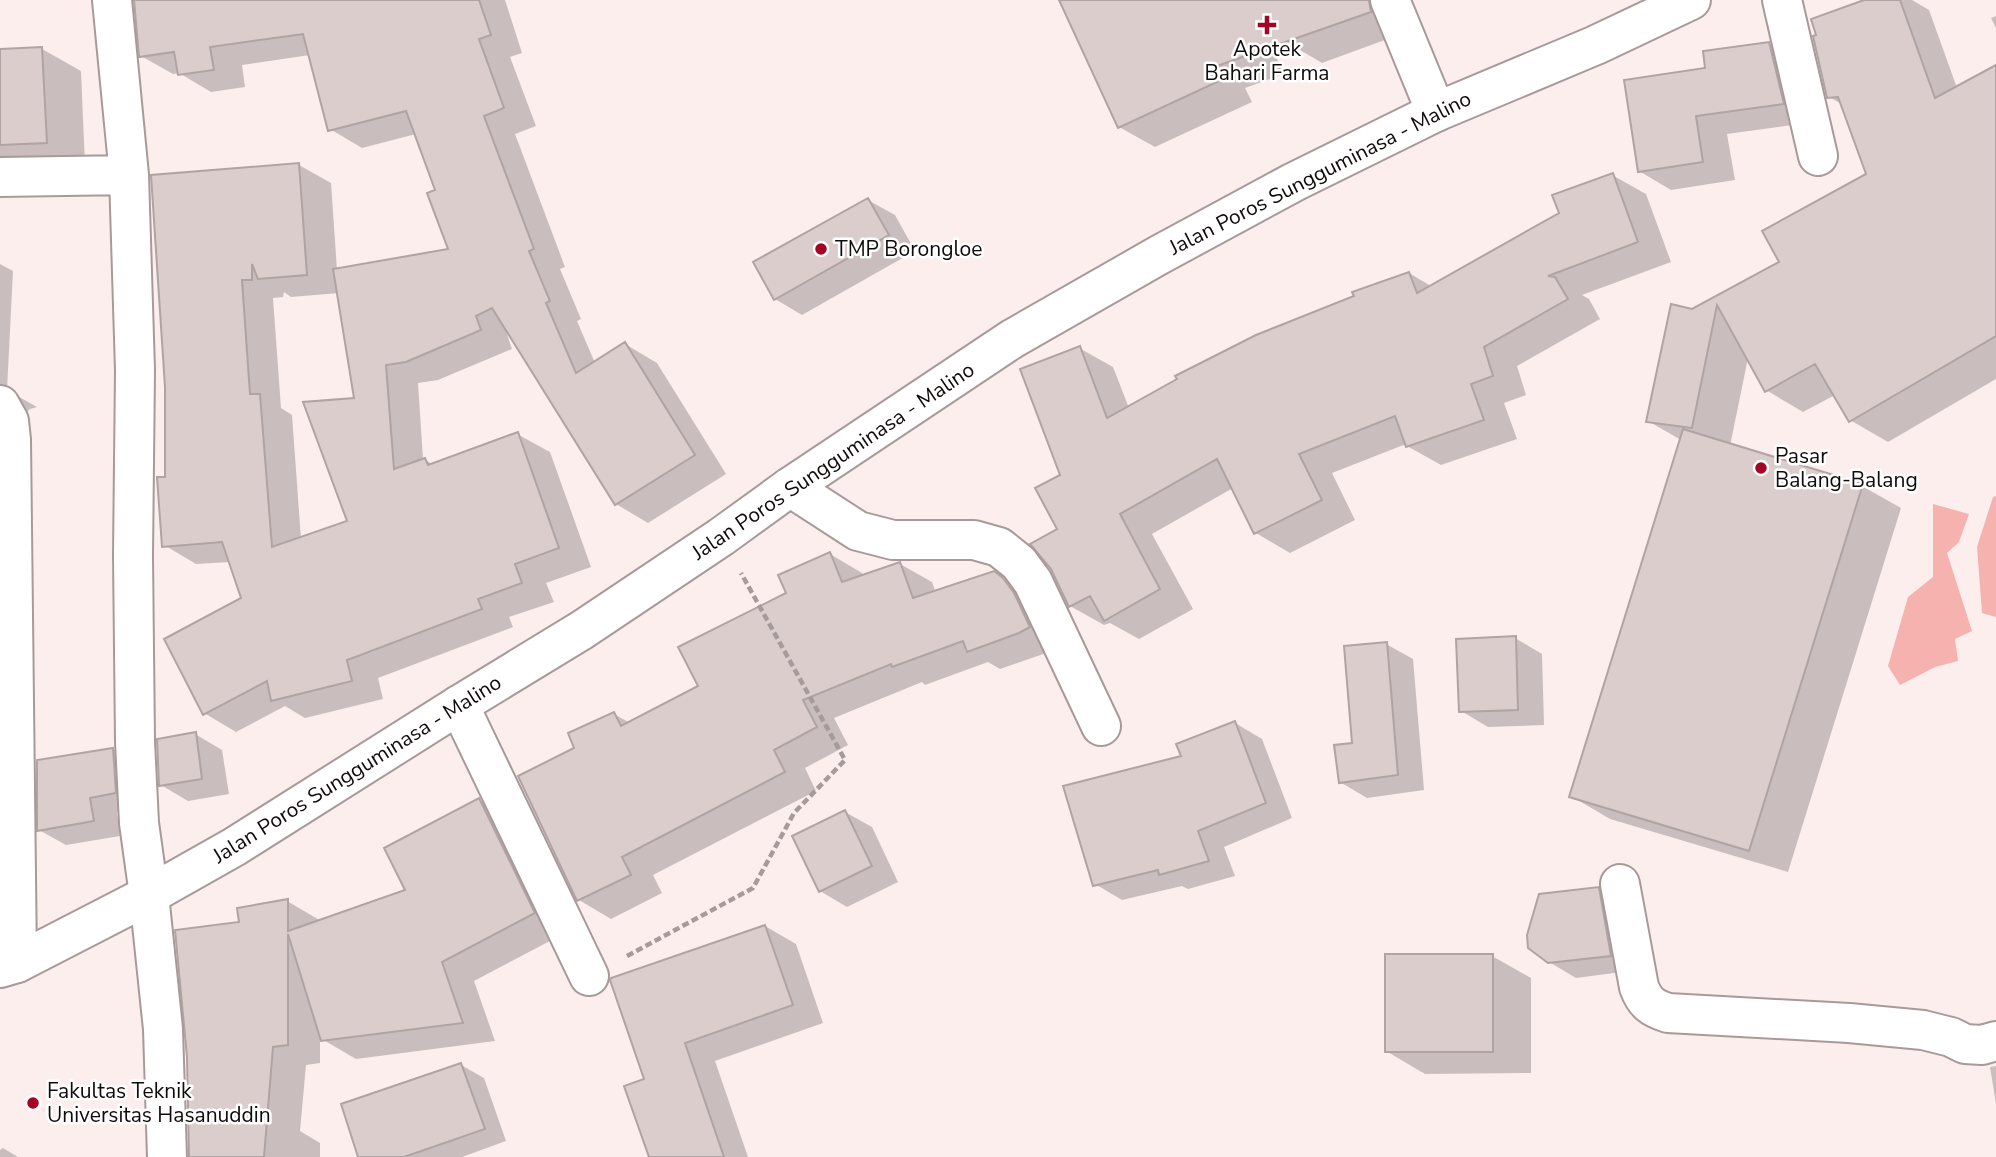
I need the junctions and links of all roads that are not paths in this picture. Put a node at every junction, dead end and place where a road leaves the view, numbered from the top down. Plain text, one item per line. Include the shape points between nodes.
1 (112, 0) edge
2 (1390, 0) edge
3 (1691, 0) edge
4 (1782, 0) edge
5 (1436, 111) junction
6 (1818, 156) dead end
7 (130, 175) junction
8 (0, 177) edge
9 (0, 405) edge
10 (790, 487) junction
11 (459, 705) junction
12 (1101, 726) dead end
13 (1620, 884) dead end
14 (149, 895) junction
15 (8, 965) edge
16 (589, 976) road end
17 (1996, 1041) edge
18 (167, 1157) edge

1 - 7 street
2 - 5 street
3 - 5 street, Jalan Poros Sungguminasa - Malino
4 - 6 street
5 - 10 street, Jalan Poros Sungguminasa - Malino via 1257,202 1012,339
7 - 8 street
7 - 14 street via 135,742
9 - 15 street via 9,421 11,440
10 - 11 street, Jalan Poros Sungguminasa - Malino via 582,630
10 - 12 street via 858,531 893,541 974,540 999,547 1033,582
11 - 14 street, Jalan Poros Sungguminasa - Malino
11 - 16 street
13 - 17 street via 1639,987 1653,1009 1923,1031 1965,1044
14 - 15 street, Jalan Poros Sungguminasa - Malino
14 - 18 street via 163,1029

